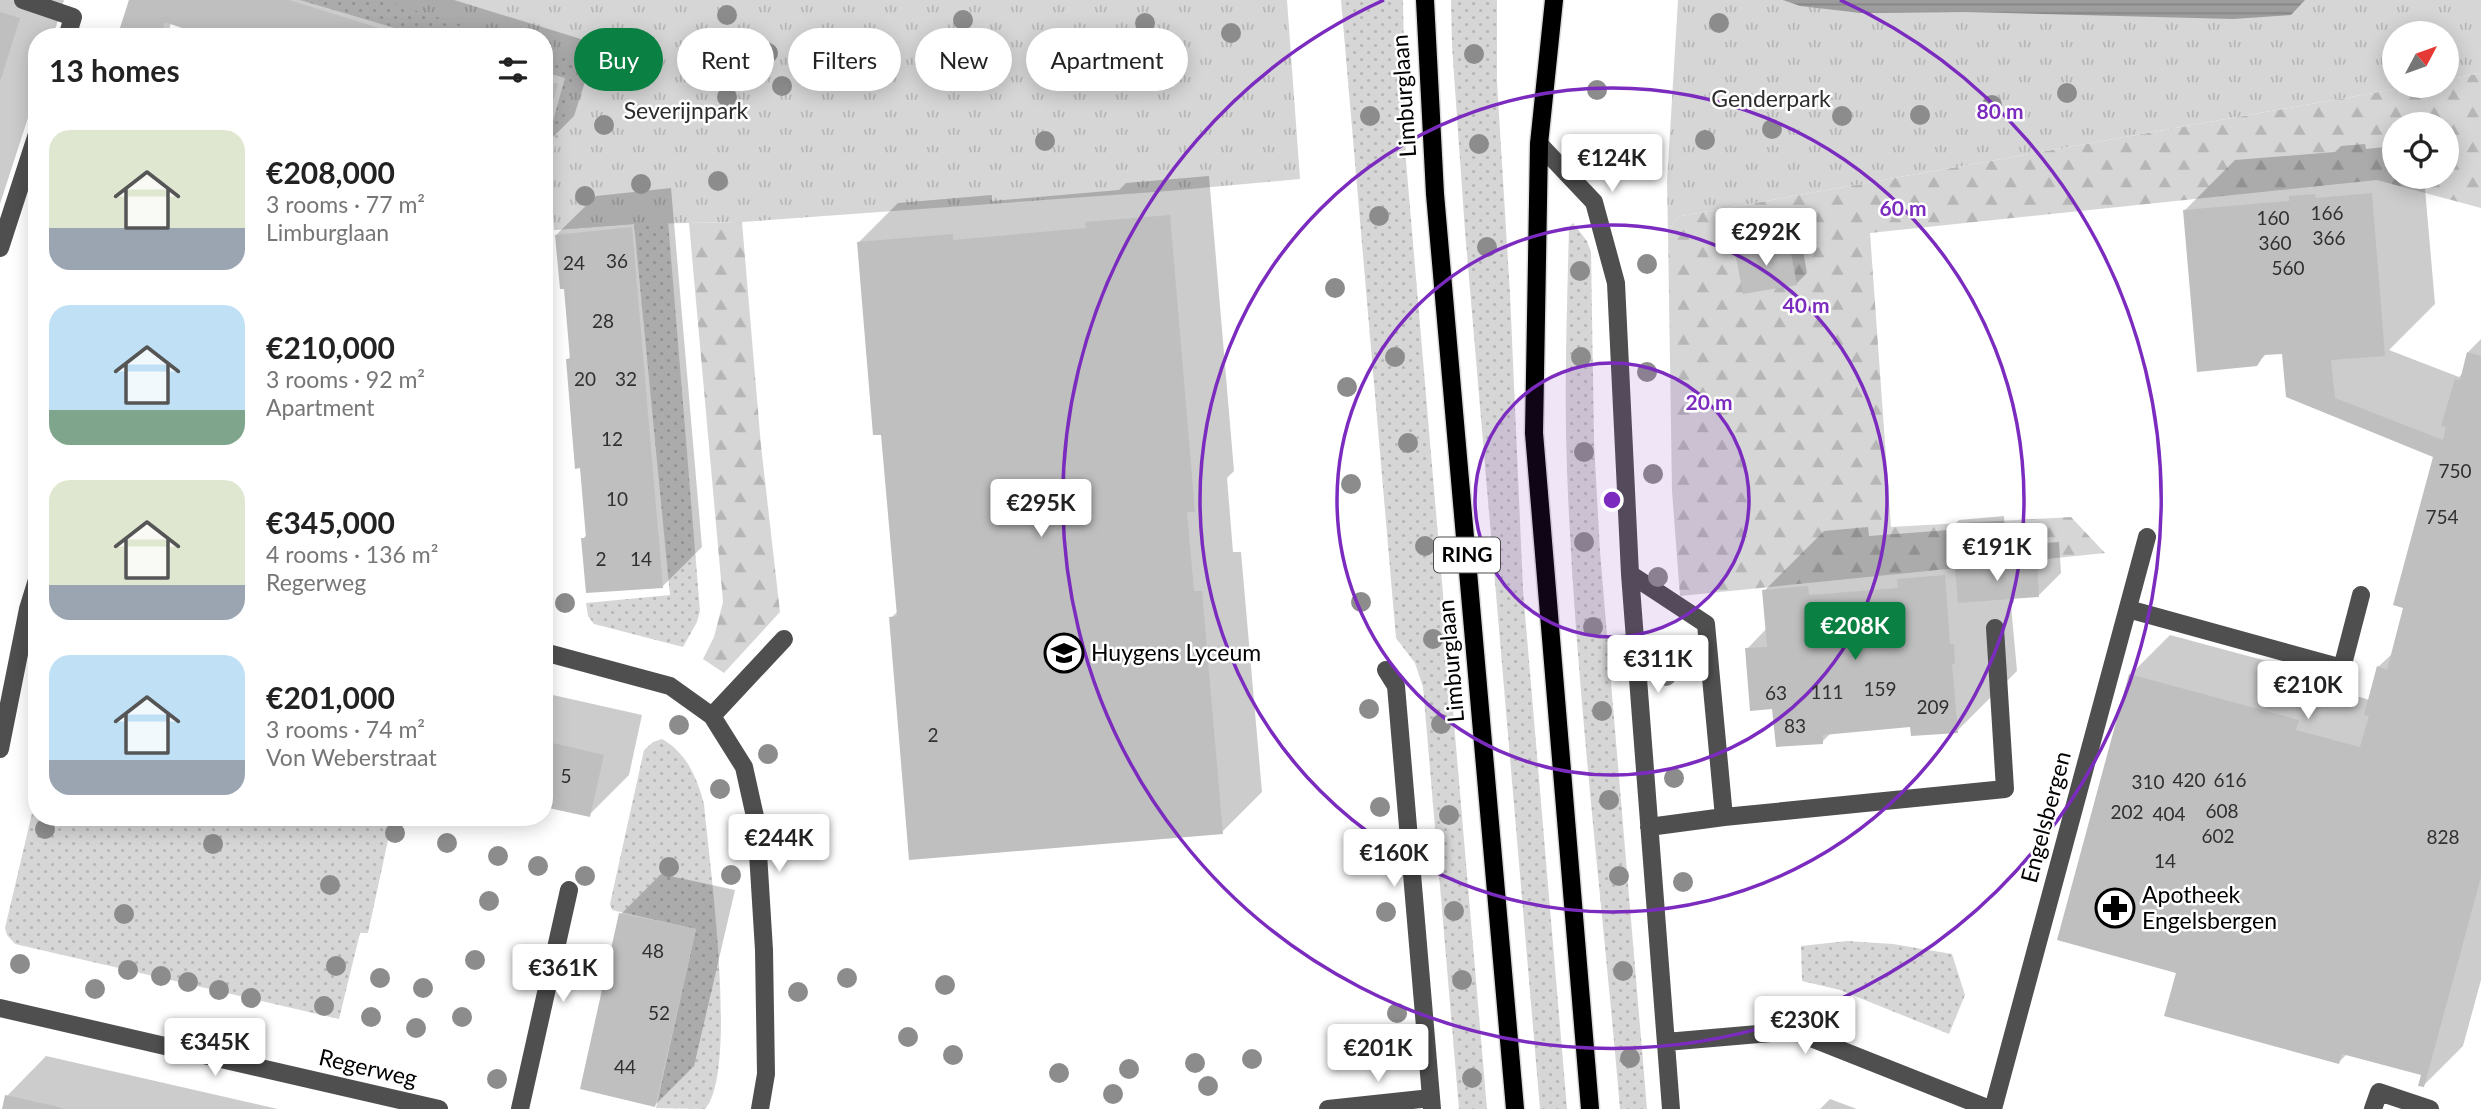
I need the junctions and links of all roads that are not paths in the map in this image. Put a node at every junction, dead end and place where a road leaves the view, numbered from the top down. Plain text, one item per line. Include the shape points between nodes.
1 (23, 0) edge
2 (1425, 0) edge
3 (1554, 0) edge
4 (70, 28) edge
5 (1539, 144) junction
6 (28, 166) edge
7 (0, 248) edge
8 (2147, 537) dead end
9 (1630, 574) junction
10 (2361, 596) dead end
11 (28, 609) edge
12 (2128, 609) junction
13 (1995, 628) dead end
14 (784, 639) dead end
15 (553, 654) edge
16 (1386, 670) dead end
17 (712, 716) junction
18 (0, 750) edge
19 (1724, 817) junction
20 (1649, 827) junction
21 (569, 890) dead end
22 (0, 1008) edge
23 (1666, 1042) junction
24 (1432, 1103) edge
25 (439, 1109) edge
26 (520, 1109) edge
27 (760, 1109) edge
28 (1328, 1109) edge
29 (1515, 1109) edge
30 (1590, 1109) edge
31 (1671, 1109) edge
32 (1992, 1109) edge
33 (2373, 1109) edge
34 (2430, 1109) edge

1 - 4 street via 73,17
2 - 29 main road, Limburglaan / RING via 1435,194
3 - 5 main road
5 - 9 street via 1594,202 1616,283
5 - 30 main road via 1534,433
6 - 7 street
8 - 12 street, Engelsbergen
9 - 19 street via 1706,624
9 - 20 street
10 - 12 street via 2342,668
11 - 18 street
12 - 32 street, Engelsbergen
13 - 19 street, Engelsbergen via 2005,789
14 - 17 street
15 - 17 street via 670,686
16 - 24 street via 1396,686
17 - 27 street via 744,767 756,821 766,1074
19 - 20 street
20 - 23 street
21 - 26 street
22 - 25 street, Regerweg
23 - 31 street
23 - 32 street via 1793,1031
24 - 28 street
33 - 34 street via 2379,1092

